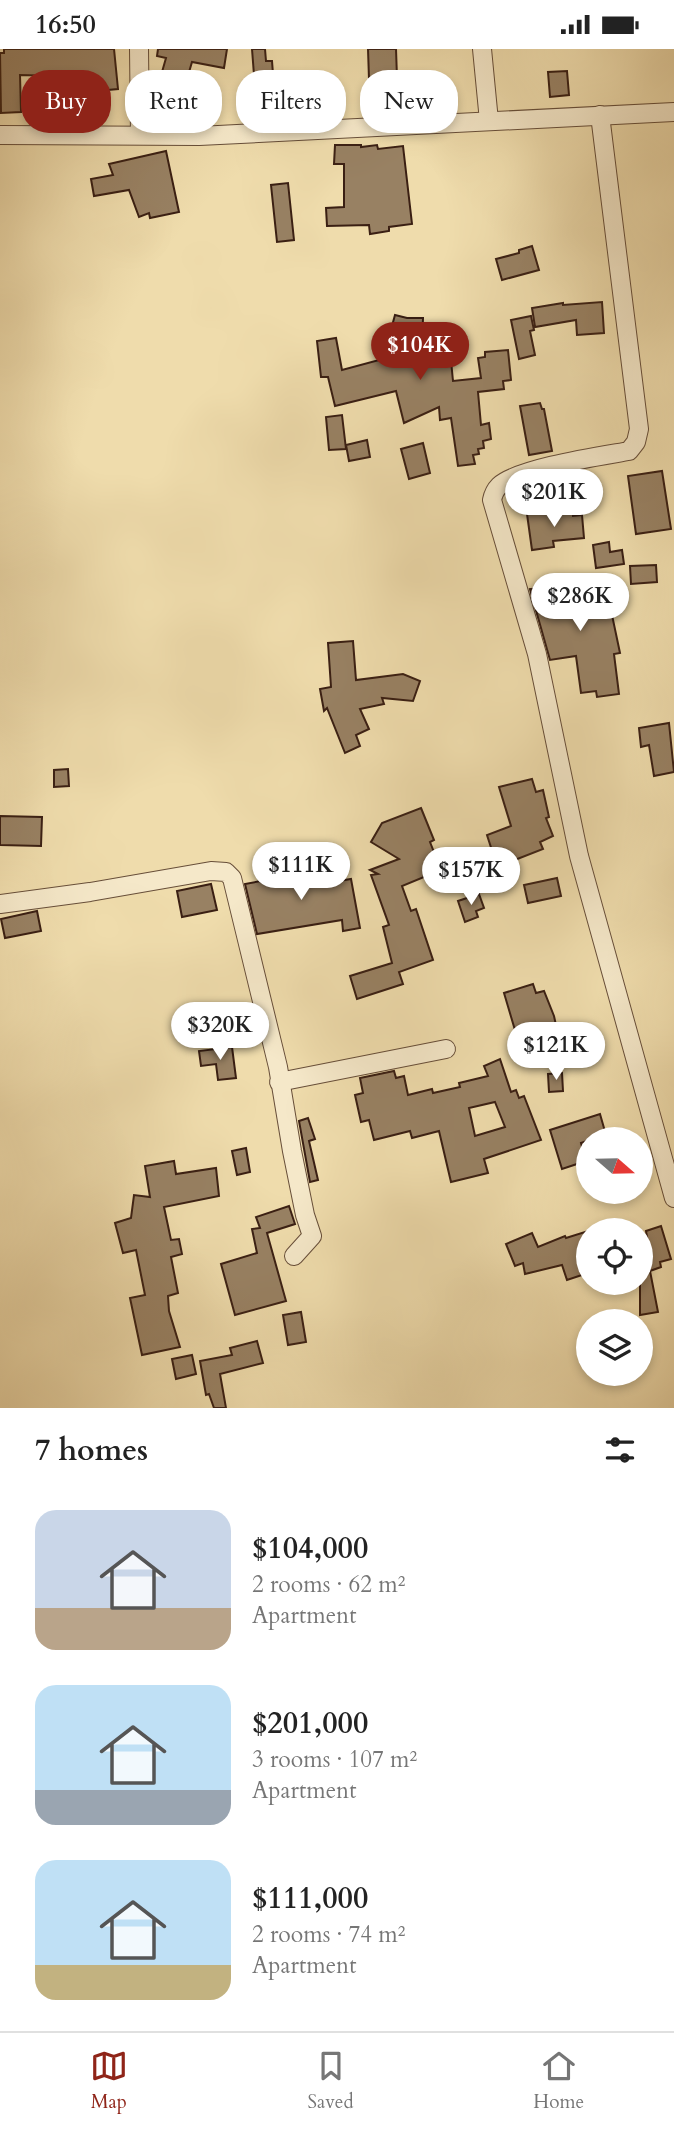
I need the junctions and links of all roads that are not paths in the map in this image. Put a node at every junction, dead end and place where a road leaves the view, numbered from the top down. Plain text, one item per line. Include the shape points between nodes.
1 (139, 49) edge
2 (482, 49) edge
3 (674, 112) edge
4 (600, 115) junction
5 (489, 121) junction
6 (0, 135) edge
7 (140, 135) junction
8 (0, 904) edge
9 (446, 1049) dead end
10 (279, 1082) junction
11 (674, 1198) edge
12 (295, 1256) dead end

1 - 7 street
2 - 5 street
3 - 4 street
4 - 5 street
4 - 11 street via 639,429 636,442 629,451 549,466 508,480 492,500 537,654 579,856
5 - 7 street
6 - 7 street
8 - 10 street via 226,872 232,877
9 - 10 street
10 - 12 street via 312,1237

